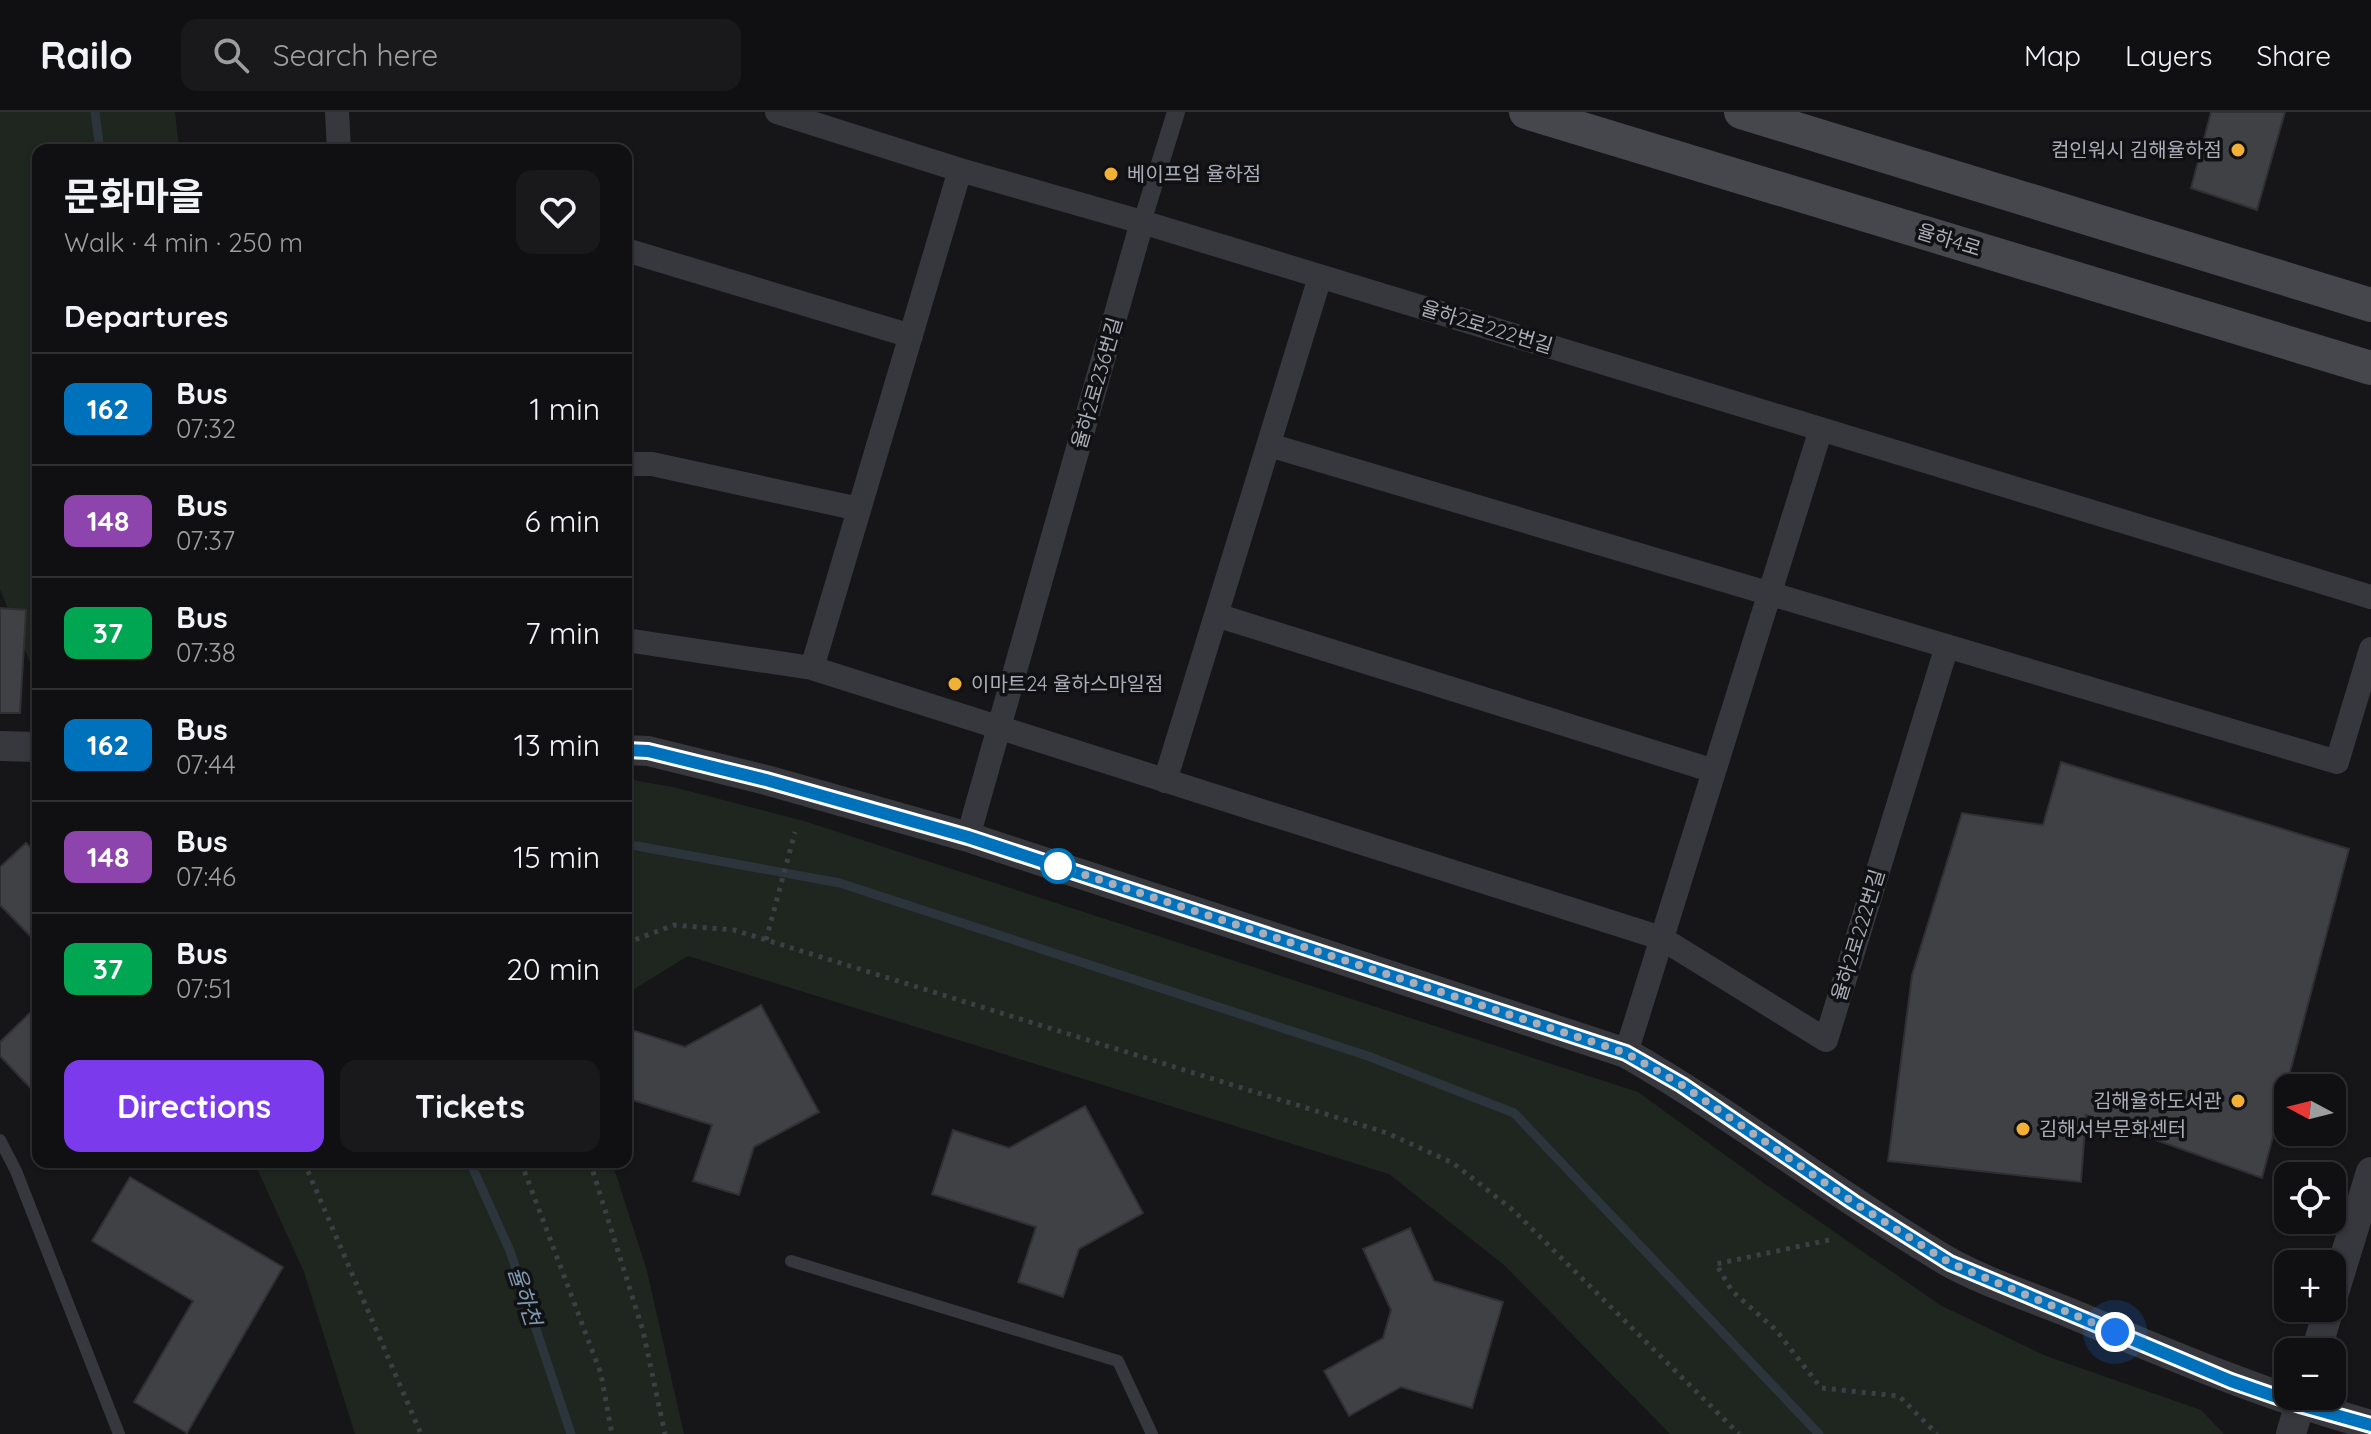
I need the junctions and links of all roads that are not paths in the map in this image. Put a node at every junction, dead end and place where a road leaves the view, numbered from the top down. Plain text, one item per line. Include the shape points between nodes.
1 (337, 112) edge
2 (777, 112) edge
3 (1176, 112) edge
4 (1526, 112) edge
5 (1741, 112) edge
6 (339, 144) edge
7 (960, 170) junction
8 (1142, 222) junction
9 (632, 252) edge
10 (1320, 277) junction
11 (2371, 305) edge
12 (911, 336) junction
13 (2371, 368) edge
14 (1821, 429) junction
15 (1269, 445) junction
16 (632, 464) edge
17 (859, 509) junction
18 (1770, 594) junction
19 (2371, 597) edge
20 (1216, 615) junction
21 (632, 641) edge
22 (1947, 646) junction
23 (2371, 649) edge
24 (812, 668) junction
25 (999, 726) junction
26 (0, 746) edge
27 (32, 747) edge
28 (632, 750) edge
29 (1714, 771) junction
30 (1165, 781) junction
31 (968, 837) junction
32 (1661, 938) junction
33 (1626, 1053) junction
34 (0, 1140) edge
35 (2371, 1172) edge
36 (2346, 1253) edge
37 (791, 1261) dead end
38 (2298, 1412) edge
39 (2371, 1425) edge
40 (119, 1434) edge
41 (1152, 1434) edge

1 - 6 street
2 - 7 street
3 - 8 street
4 - 13 main road, 율하4로
5 - 11 main road
7 - 8 street
7 - 12 street
8 - 10 street, 율하2로222번길
8 - 25 street, 율하2로236번길
9 - 12 street
10 - 14 street, 율하2로222번길
10 - 15 street
12 - 17 street
14 - 18 street
14 - 19 street, 율하2로222번길
15 - 18 street
15 - 20 street
16 - 17 street
17 - 24 street
18 - 22 street
18 - 29 street
20 - 29 street
20 - 30 street
21 - 24 street
22 - 23 street via 2337,762
22 - 32 street, 율하2로222번길 via 1826,1040
24 - 25 street
25 - 30 street, 율하2로222번길
25 - 31 street, 율하2로236번길
26 - 27 street
28 - 31 street via 766,780
29 - 32 street
30 - 32 street, 율하2로222번길
31 - 33 street
32 - 33 street
33 - 38 street via 1950,1263
34 - 40 lane
35 - 36 street
37 - 41 lane via 1118,1361
38 - 39 street

